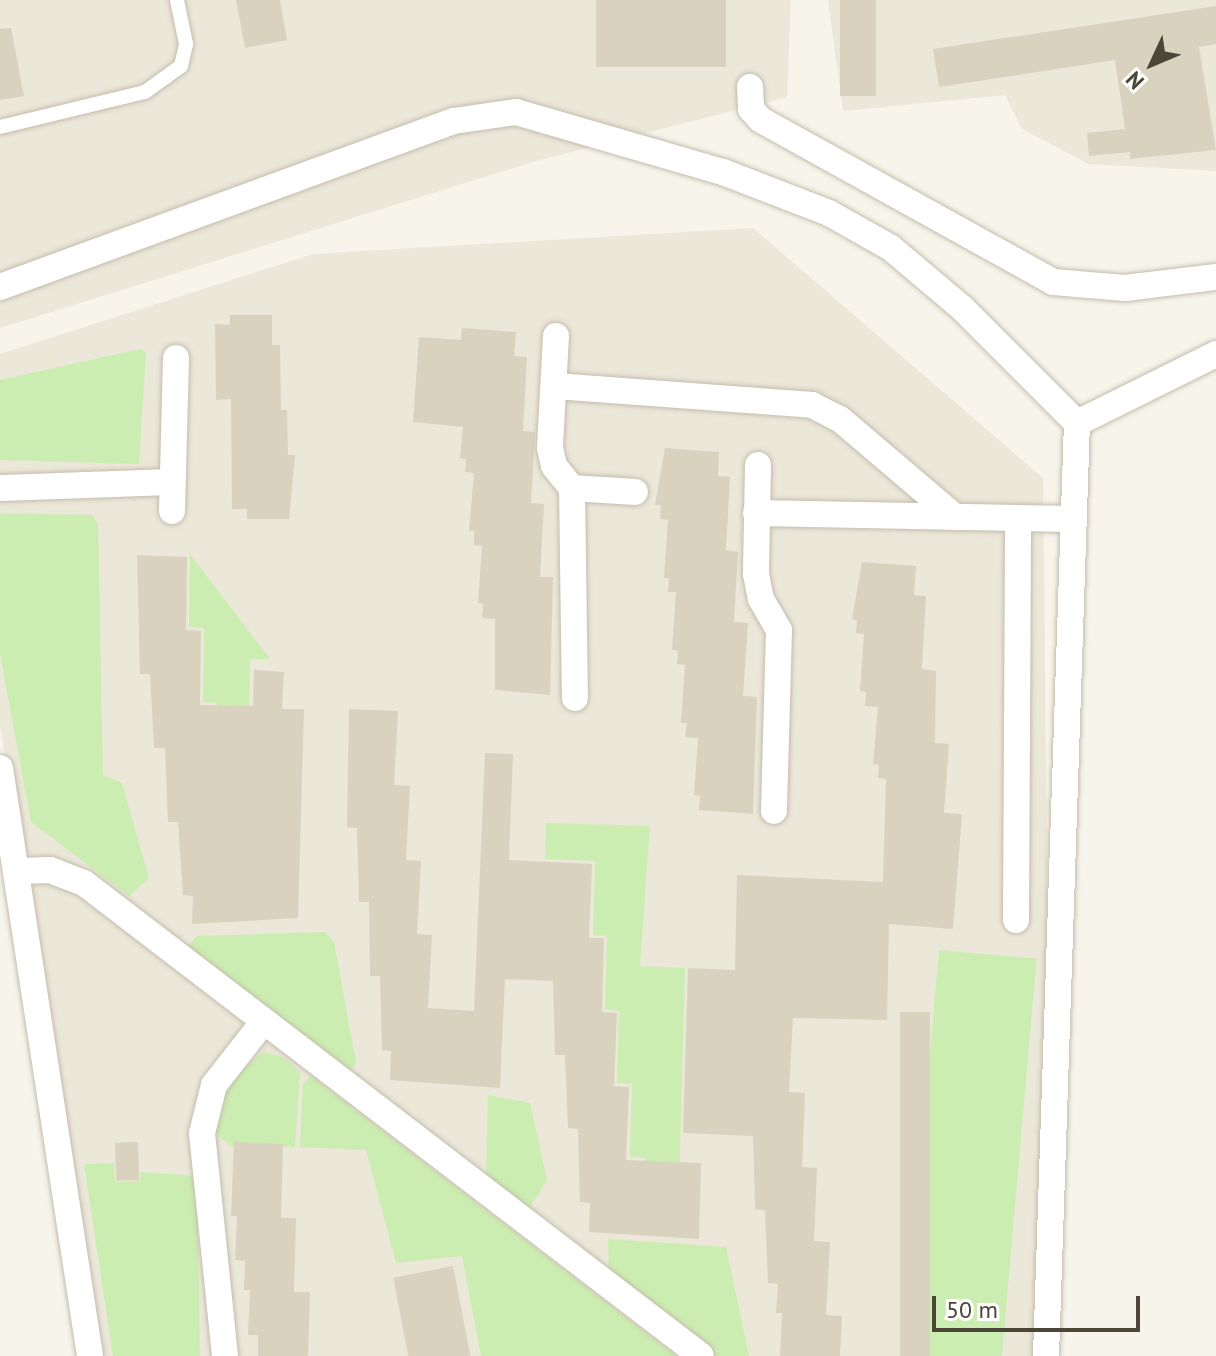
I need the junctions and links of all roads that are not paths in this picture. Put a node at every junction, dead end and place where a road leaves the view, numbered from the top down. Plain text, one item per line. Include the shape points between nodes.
1 (177, 0) edge
2 (750, 87) dead end
3 (0, 127) edge
4 (1216, 277) edge
5 (0, 287) edge
6 (556, 336) dead end
7 (1216, 354) edge
8 (176, 358) dead end
9 (555, 386) junction
10 (1077, 423) junction
11 (758, 465) dead end
12 (172, 482) junction
13 (0, 488) edge
14 (572, 488) junction
15 (635, 492) dead end
16 (172, 511) dead end
17 (756, 513) junction
18 (955, 517) junction
19 (1018, 518) junction
20 (1071, 519) junction
21 (575, 698) dead end
22 (0, 768) edge
23 (774, 811) dead end
24 (20, 871) junction
25 (1016, 920) dead end
26 (264, 1021) junction
27 (90, 1356) edge
28 (225, 1356) edge
29 (701, 1356) edge
30 (1046, 1356) edge

1 - 3 lane via 186,44 181,66 145,92
2 - 4 street via 751,109 761,120 1053,282 1125,288
5 - 10 street via 454,121 516,112 723,172 829,213 915,268
6 - 9 street
7 - 10 street
8 - 12 street
9 - 14 street via 550,448 554,466
9 - 18 street via 812,405 840,419
10 - 20 street
11 - 17 street
12 - 13 street
12 - 16 street
14 - 15 street
14 - 21 street
17 - 18 street
17 - 23 street via 756,574 761,599 779,630
18 - 19 street
19 - 20 street
19 - 25 street
20 - 30 street
22 - 24 street
24 - 26 street via 50,870 84,883
24 - 27 street
26 - 28 street via 214,1085 202,1133
26 - 29 street

